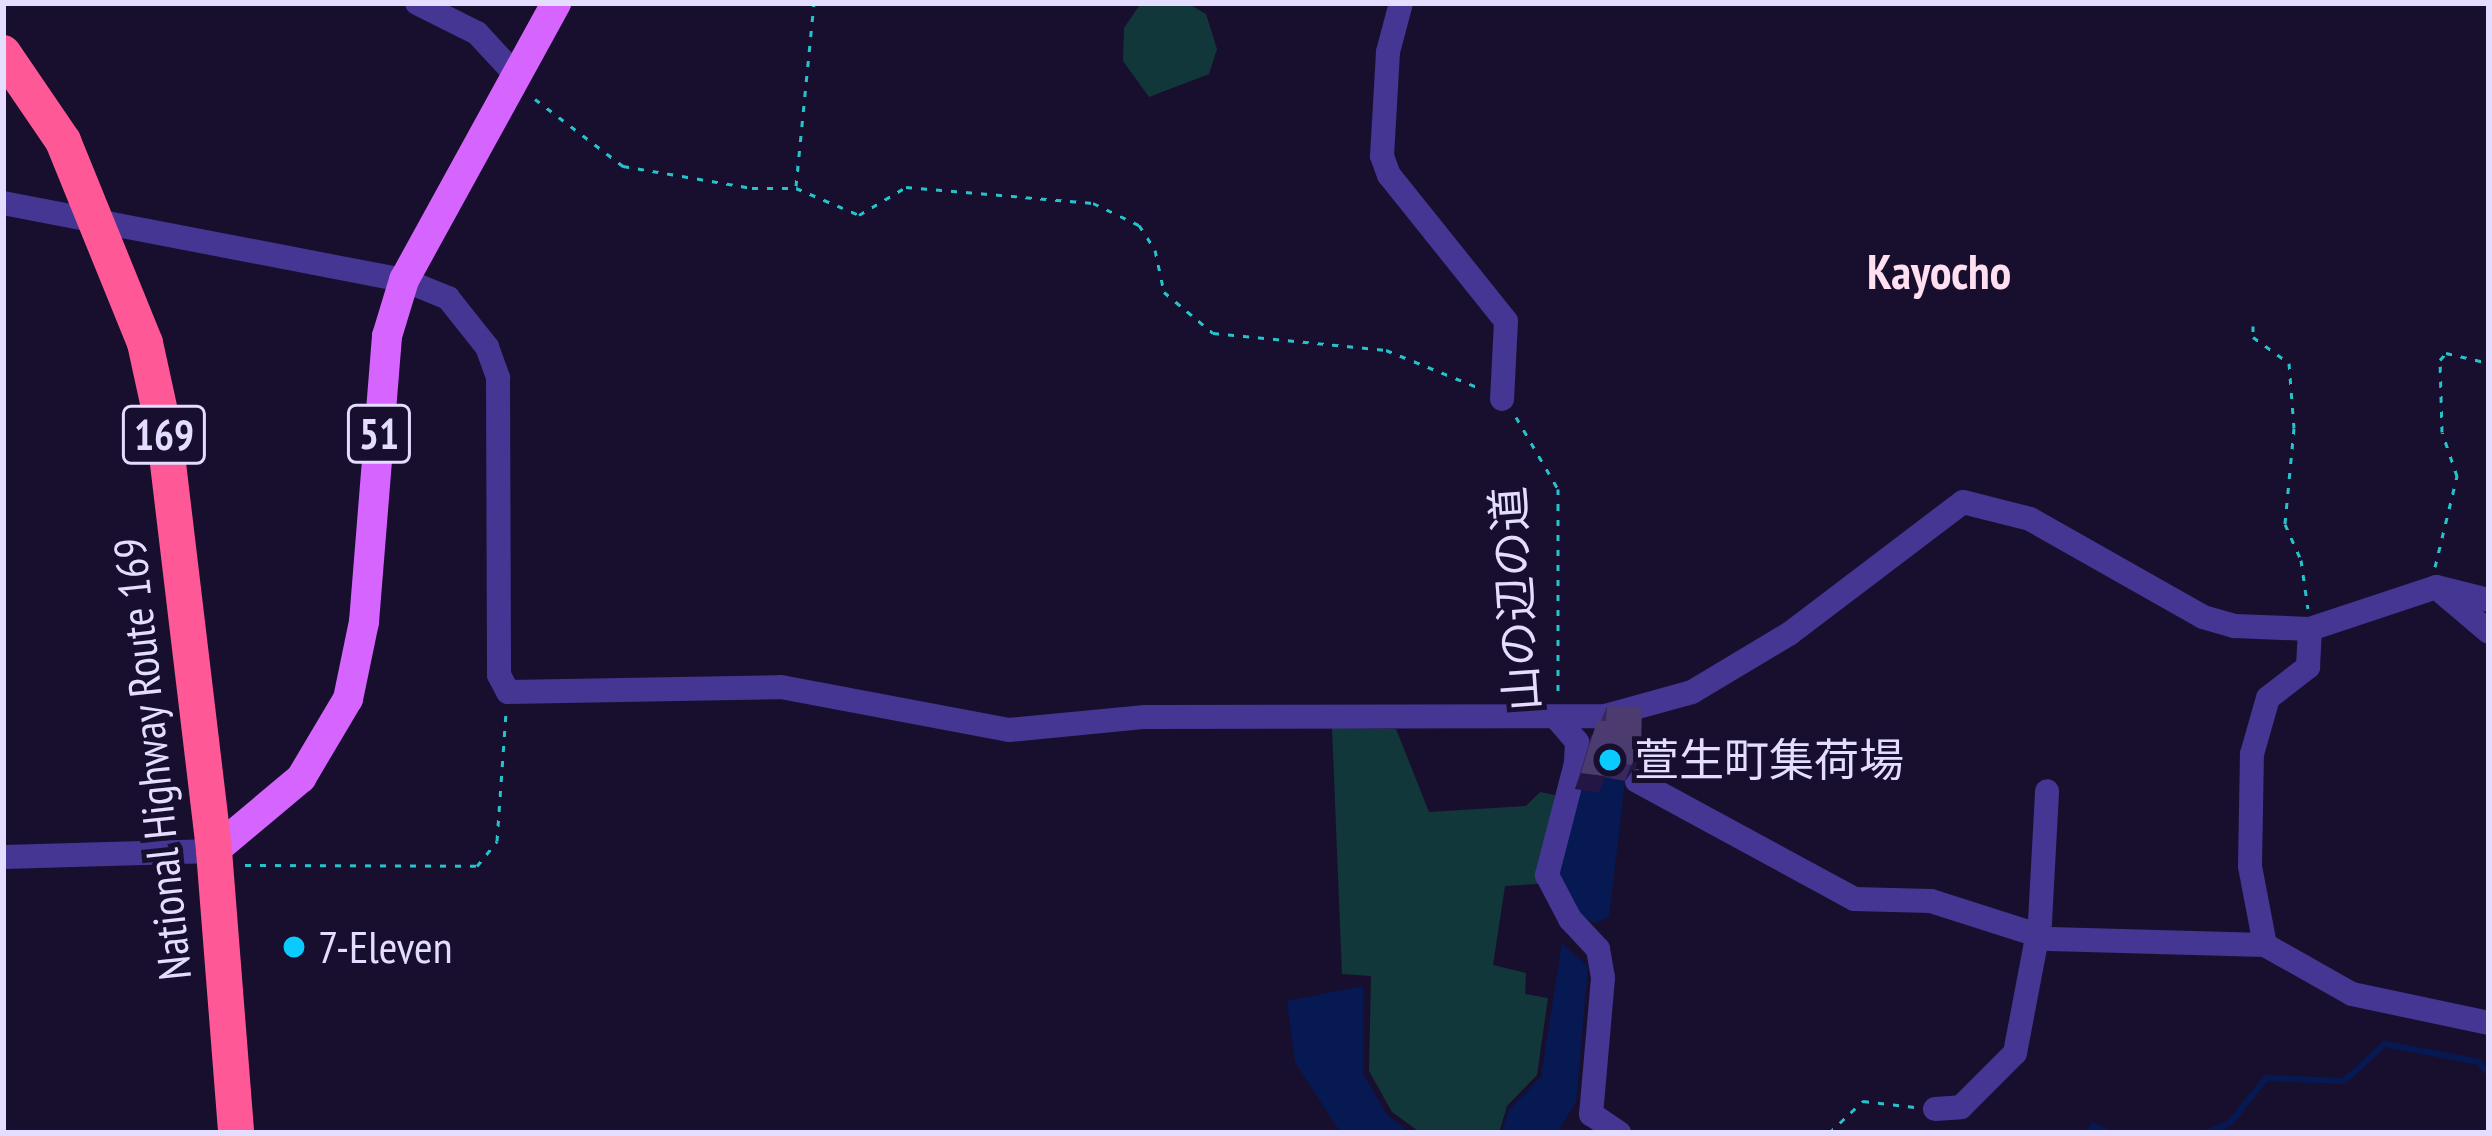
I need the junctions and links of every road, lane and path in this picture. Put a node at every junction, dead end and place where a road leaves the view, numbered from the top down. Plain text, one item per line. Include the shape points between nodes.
1 (417, 3) edge
2 (556, 3) edge
3 (814, 3) edge
4 (1401, 3) edge
5 (3, 52) edge
6 (514, 73) junction
7 (796, 188) junction
8 (3, 203) edge
9 (99, 219) junction
10 (404, 280) junction
11 (2253, 326) dead end
12 (2489, 363) edge
13 (1502, 399) junction
14 (2436, 587) junction
15 (2489, 600) edge
16 (2310, 629) junction
17 (2489, 632) edge
18 (508, 692) junction
19 (1559, 721) junction
20 (1637, 781) dead end
21 (2047, 791) dead end
22 (214, 850) junction
23 (3, 857) edge
24 (2037, 936) junction
25 (2265, 946) junction
26 (2489, 1023) edge
27 (1935, 1109) joint
28 (1623, 1132) edge
29 (236, 1133) edge
30 (1829, 1133) edge

1 - 6 street via 477,33
2 - 6 main road, 51
3 - 7 path
4 - 13 street via 1388,52 1382,156 1506,321
5 - 9 highway, National Highway Route 169 / 169 via 63,141
6 - 7 path via 542,108 623,166
6 - 10 main road, 51
7 - 13 path via 859,215 906,187 1093,203 1139,225 1155,250 1164,292 1213,333 1386,350
8 - 9 street
9 - 10 street
9 - 22 highway, National Highway Route 169 / 169 via 145,344 164,430
10 - 18 street via 448,298 487,347 498,379 499,675
10 - 22 main road, 51 via 388,336 358,672 330,741 301,778
11 - 16 path via 2263,348 2289,363 2294,428 2285,524 2301,560
12 - 14 path via 2446,353 2440,360 2442,432 2457,476 2434,550
13 - 19 path, 山の辺の道 via 1551,466 1558,489
14 - 15 street
14 - 16 street
14 - 17 street
16 - 19 street via 2203,617 2030,519 1964,502 1789,634 1692,692
16 - 25 street via 2308,667 2268,698 2252,754 2250,866
18 - 19 street via 782,687 1009,730 1145,717
18 - 22 path via 497,841 477,866 335,860 258,871
19 - 28 street, 山の辺の道 via 1577,742 1581,765 1547,874 1570,919 1598,949 1603,978 1591,1114
20 - 24 street via 1854,899 1931,901
21 - 24 street
22 - 23 street
22 - 29 highway, National Highway Route 169 / 169
24 - 25 street
24 - 27 street via 2015,1053 1961,1107
25 - 26 street via 2352,994
27 - 30 path via 1863,1101

